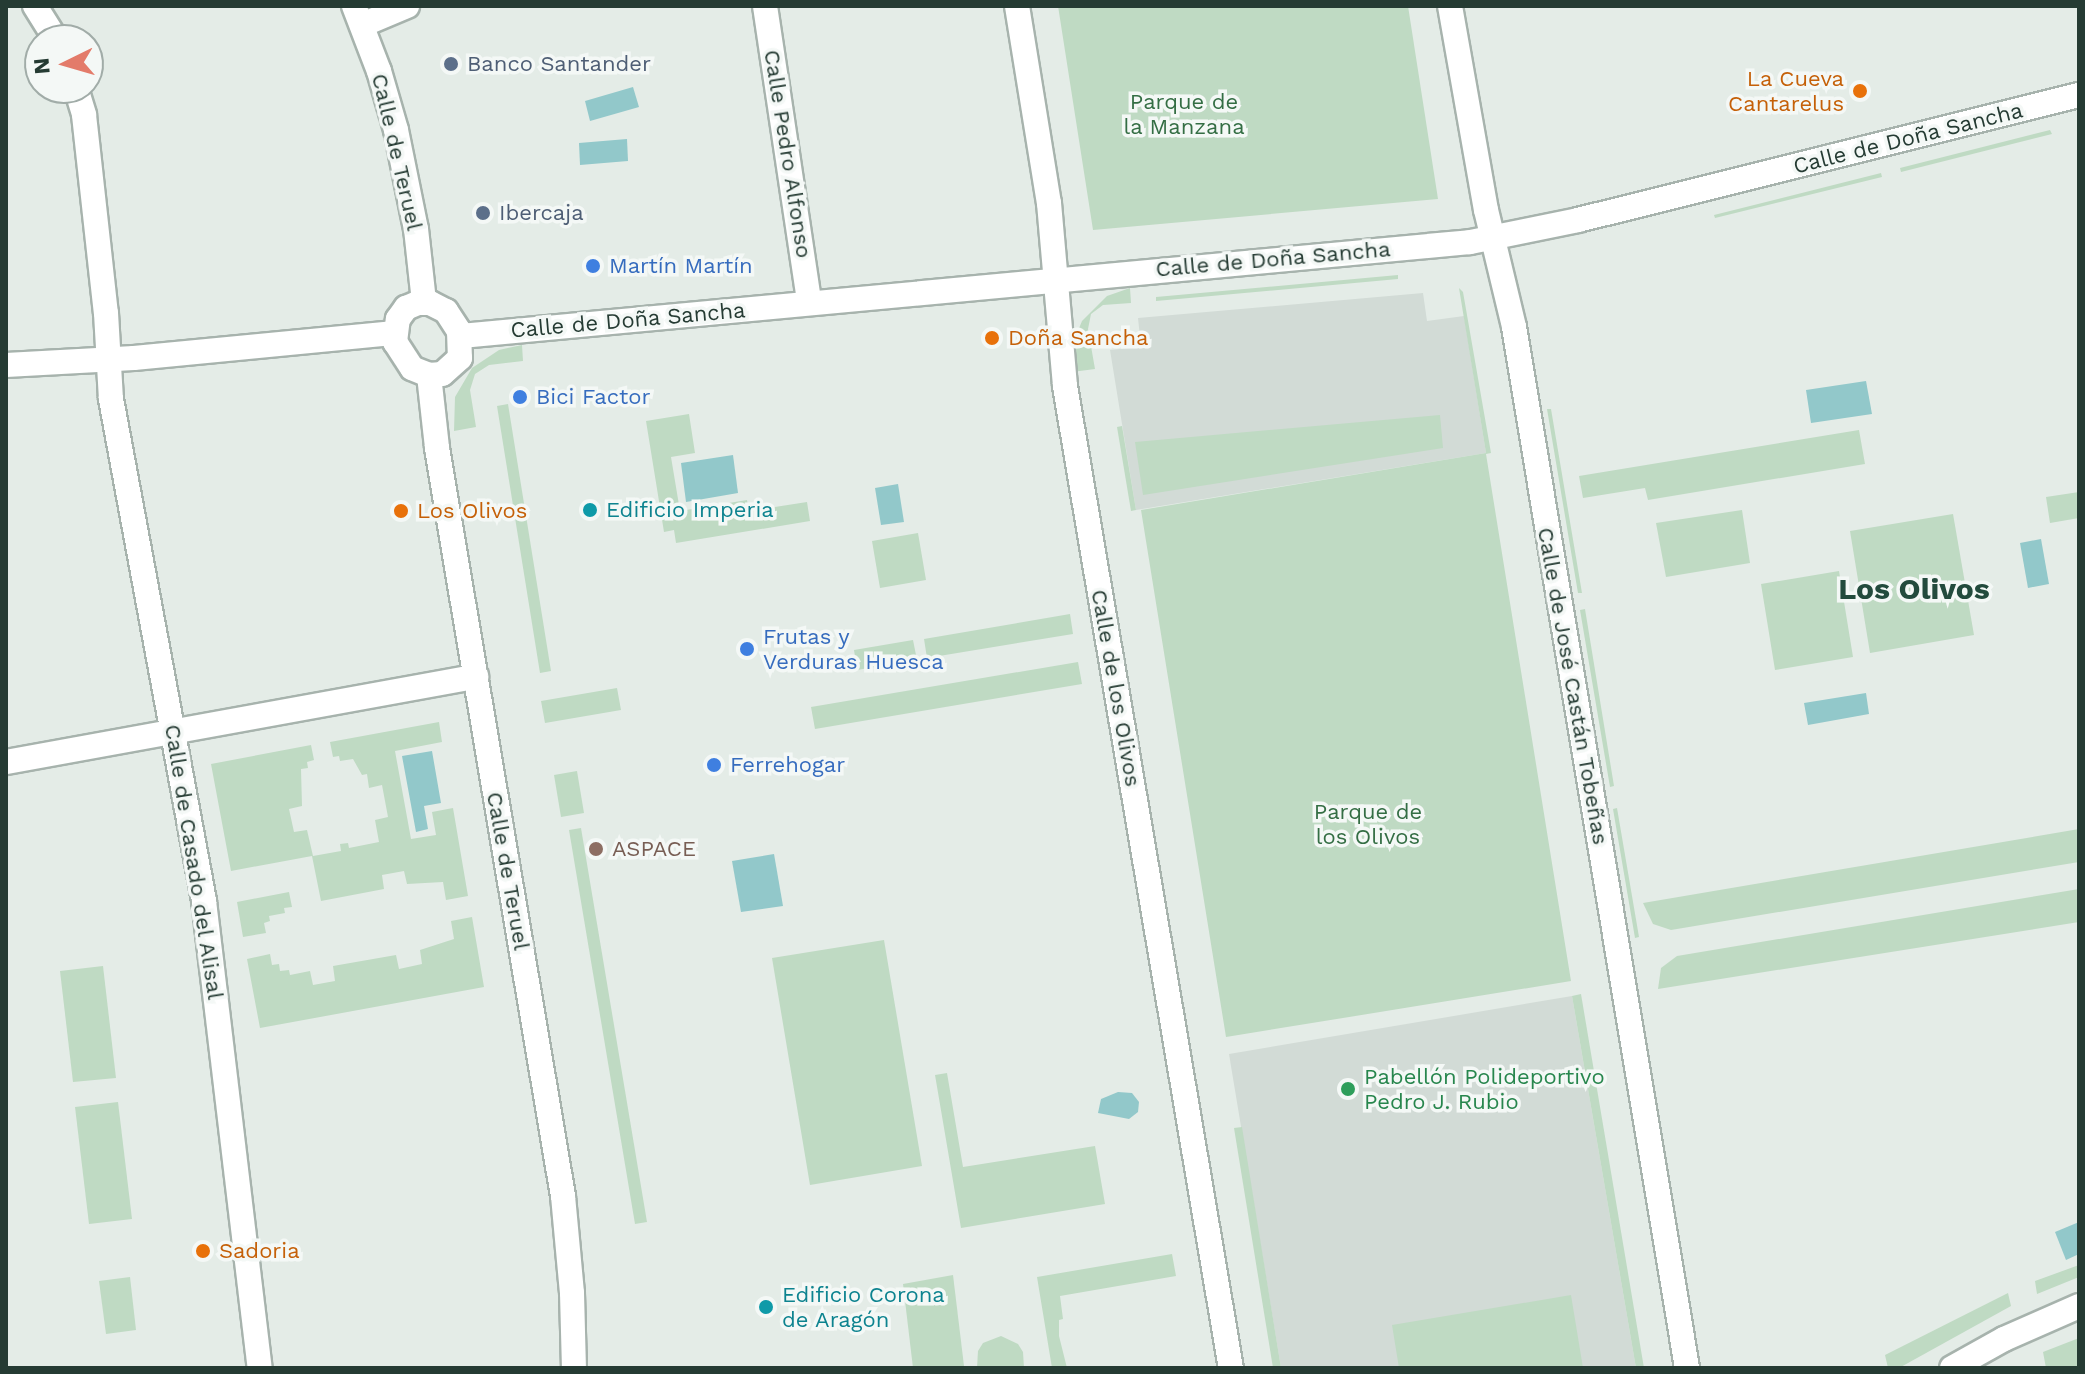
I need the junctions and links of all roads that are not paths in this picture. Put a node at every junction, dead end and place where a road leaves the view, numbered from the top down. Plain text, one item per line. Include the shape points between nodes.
1 (35, 6) edge
2 (407, 6) edge
3 (765, 6) edge
4 (1017, 6) edge
5 (1450, 6) edge
6 (358, 15) edge
7 (46, 24) edge
8 (2076, 97) edge
9 (81, 104) edge
10 (1492, 238) junction
11 (1054, 279) junction
12 (424, 302) junction
13 (809, 302) junction
14 (395, 333) junction
15 (461, 336) junction
16 (109, 359) junction
17 (6, 365) edge
18 (429, 375) junction
19 (476, 677) junction
20 (174, 733) junction
21 (6, 762) edge
22 (2079, 1306) edge
23 (260, 1368) edge
24 (574, 1368) edge
25 (1231, 1368) edge
26 (1687, 1368) edge
27 (1952, 1368) edge

1 - 7 street
2 - 6 street
3 - 13 street, Calle Pedro Alfonso
4 - 11 street, Calle de los Olivos via 1049,203
5 - 10 street, Calle de José Castán Tobeñas
6 - 12 street, Calle de Teruel via 403,164
8 - 10 street, Calle de Doña Sancha
9 - 16 street, Calle de Casado del Alisal
10 - 11 street, Calle de Doña Sancha
10 - 26 street, Calle de José Castán Tobeñas via 1514,327
11 - 13 street, Calle de Doña Sancha
11 - 25 street, Calle de los Olivos via 1065,386
12 - 14 street via 406,308
12 - 15 street via 446,311
13 - 15 street, Calle de Doña Sancha
14 - 16 street
14 - 18 street via 403,359
15 - 18 street via 456,364 447,372
16 - 17 street
16 - 20 street, Calle de Casado del Alisal via 111,399
18 - 19 street, Calle de Teruel
19 - 20 street
19 - 24 street, Calle de Teruel via 563,1196
20 - 21 street
20 - 23 street, Calle de Casado del Alisal via 204,901
22 - 27 street

